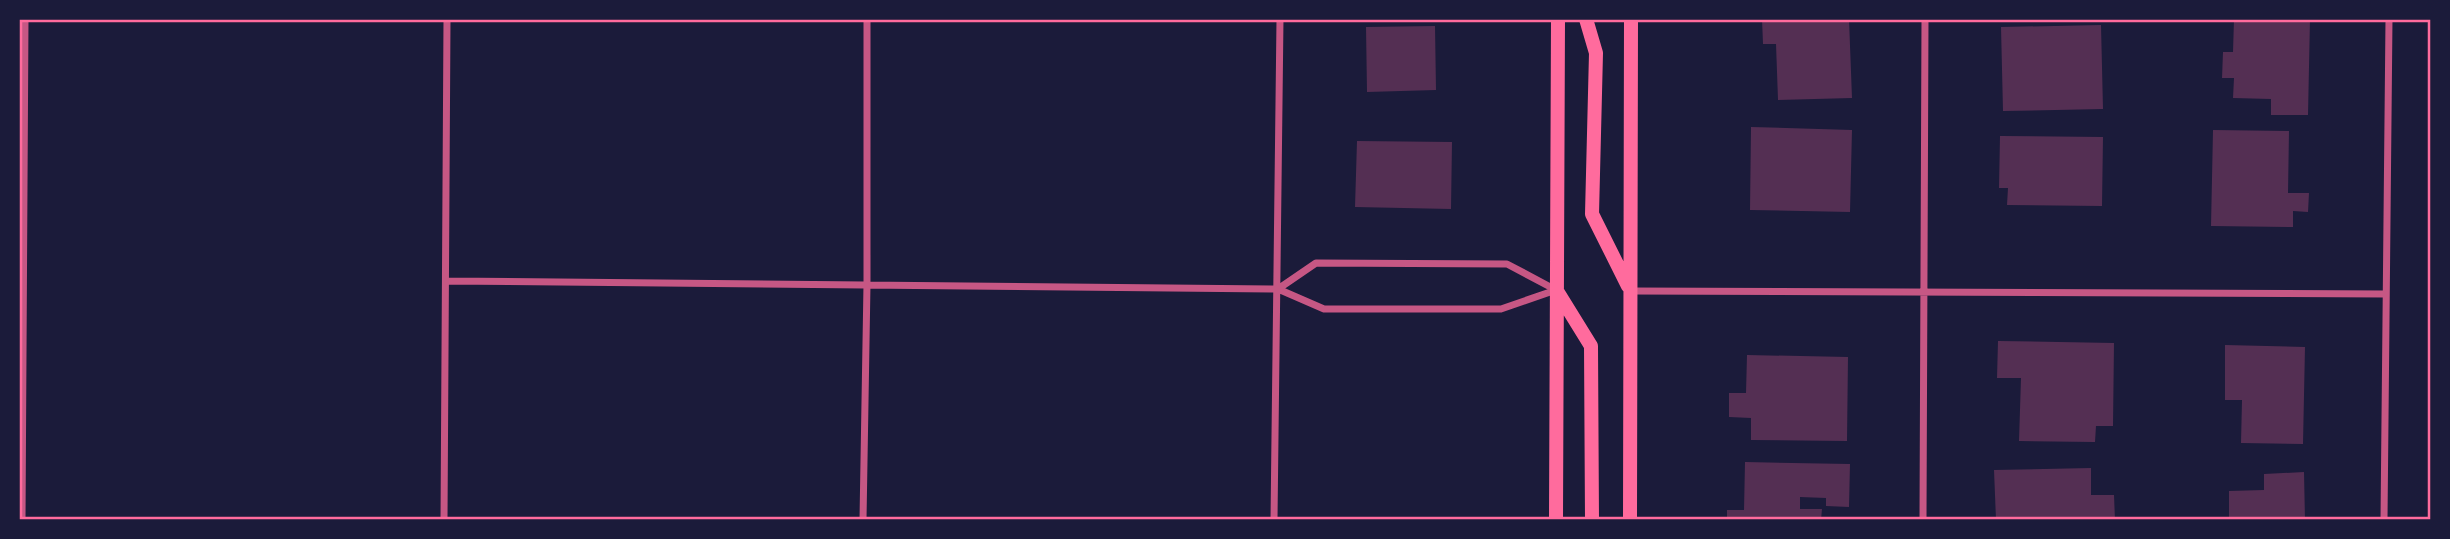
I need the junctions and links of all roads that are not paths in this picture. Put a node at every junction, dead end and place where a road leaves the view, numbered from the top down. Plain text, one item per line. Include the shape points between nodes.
1 (25, 19) edge
2 (447, 19) edge
3 (867, 19) edge
4 (1280, 19) edge
5 (1558, 19) edge
6 (1586, 19) edge
7 (1631, 19) edge
8 (1925, 19) edge
9 (2389, 19) edge
10 (446, 281) junction
11 (867, 284) junction
12 (1278, 289) junction
13 (1556, 290) junction
14 (1630, 290) junction
15 (1925, 290) junction
16 (2386, 294) junction
17 (22, 520) edge
18 (444, 520) edge
19 (863, 520) edge
20 (1274, 520) edge
21 (1556, 520) edge
22 (1592, 520) edge
23 (1630, 520) edge
24 (1923, 520) edge
25 (2384, 520) edge

1 - 17 street
2 - 10 street
3 - 11 street
4 - 12 street
5 - 13 main road
6 - 14 main road via 1596,53 1592,214
7 - 14 main road
8 - 15 street
9 - 16 street
10 - 11 street
10 - 18 street
11 - 12 street
11 - 19 street
12 - 13 street via 1324,309 1501,309
12 - 13 street via 1316,263 1507,264
12 - 20 street
13 - 21 main road
13 - 22 main road via 1591,346
14 - 15 street
14 - 23 main road
15 - 16 street
15 - 24 street
16 - 25 street

